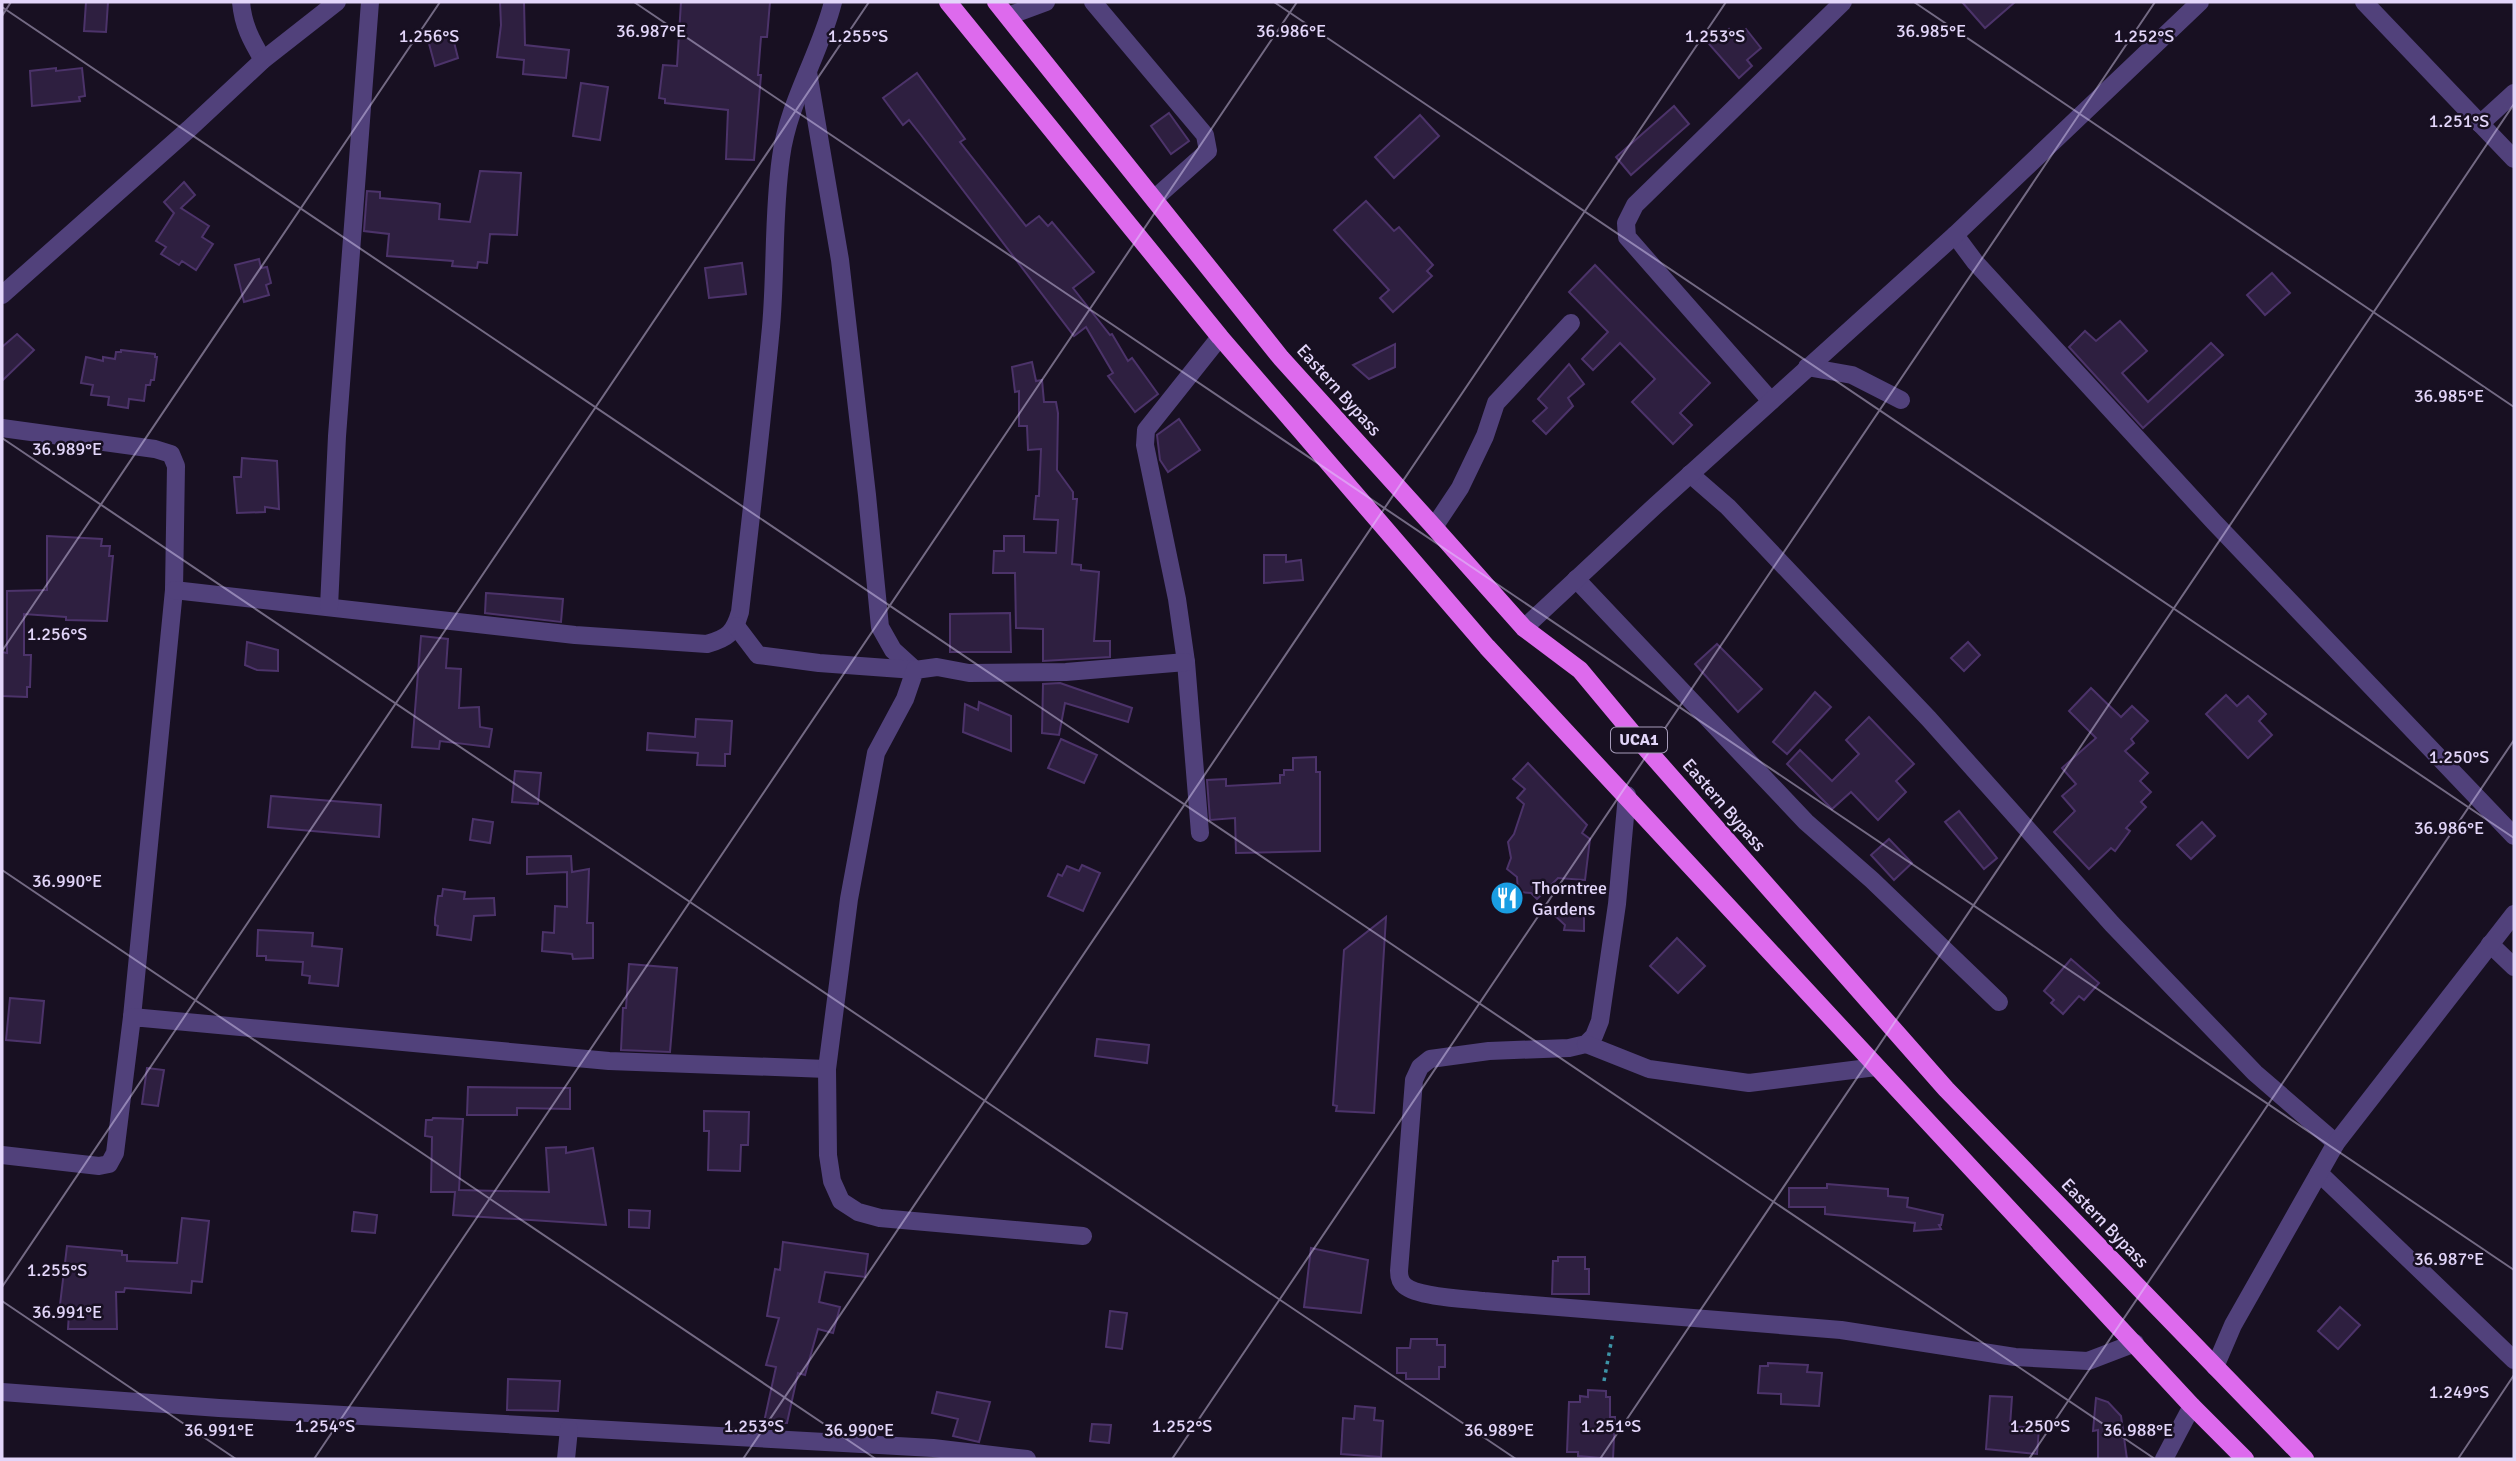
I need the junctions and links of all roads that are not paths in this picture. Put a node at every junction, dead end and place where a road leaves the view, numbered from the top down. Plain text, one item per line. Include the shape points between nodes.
1 (241, 2) edge
2 (337, 2) edge
3 (370, 2) edge
4 (833, 2) edge
5 (948, 2) edge
6 (996, 2) edge
7 (1046, 2) edge
8 (1093, 2) edge
9 (1843, 2) edge
10 (2200, 2) edge
11 (2364, 2) edge
12 (1013, 9) edge
13 (263, 60) junction
14 (808, 70) junction
15 (2514, 93) edge
16 (2480, 124) junction
17 (2514, 159) edge
18 (1154, 199) junction
19 (1955, 235) junction
20 (2, 295) edge
21 (1571, 323) dead end
22 (1220, 337) junction
23 (1807, 367) junction
24 (1901, 400) dead end
25 (1771, 401) junction
26 (2, 428) edge
27 (1690, 474) junction
28 (1434, 527) junction
29 (1576, 579) junction
30 (174, 590) junction
31 (329, 607) junction
32 (736, 626) junction
33 (1524, 628) junction
34 (1186, 662) junction
35 (915, 670) junction
36 (1627, 795) junction
37 (1200, 833) dead end
38 (2514, 836) edge
39 (2514, 914) edge
40 (2490, 944) junction
41 (2514, 967) edge
42 (2000, 1002) dead end
43 (132, 1017) junction
44 (1586, 1044) junction
45 (1876, 1067) junction
46 (827, 1069) junction
47 (2336, 1143) junction
48 (2, 1155) edge
49 (2319, 1173) junction
50 (1083, 1236) dead end
51 (2134, 1343) junction
52 (2514, 1360) edge
53 (2216, 1367) junction
54 (2, 1392) edge
55 (2192, 1406) junction
56 (569, 1429) junction
57 (566, 1459) edge
58 (1027, 1459) edge
59 (2164, 1459) edge
60 (2245, 1459) edge
61 (2305, 1459) edge

1 - 13 street via 247,33
2 - 13 street
3 - 31 street via 337,436
4 - 14 street
5 - 22 main road, UCA1
6 - 12 main road, Eastern Bypass / UCA1
7 - 12 street
8 - 18 street via 1205,135 1208,151
9 - 25 street via 1635,205 1626,223 1626,237
10 - 19 street
11 - 16 street
12 - 18 main road, Eastern Bypass / UCA1
13 - 20 street
14 - 32 street via 781,156 771,325
14 - 35 street via 840,260 880,627 893,650
15 - 16 street
16 - 17 street
18 - 28 main road, Eastern Bypass / UCA1 via 1281,358
19 - 23 street
19 - 38 street via 2214,522
21 - 28 street via 1496,403 1460,488
22 - 34 street via 1146,430 1145,445
22 - 36 main road, UCA1 via 1487,647
23 - 24 street via 1852,375
23 - 25 street
25 - 27 street
26 - 30 street via 171,454 176,466
27 - 29 street
27 - 47 street via 1728,507 1929,719 2112,925 2255,1073
28 - 33 main road, Eastern Bypass / UCA1
29 - 33 street
29 - 42 street via 1805,822
30 - 31 street
30 - 43 street
31 - 32 street via 707,645 725,639
32 - 35 street via 758,655
33 - 53 main road, Eastern Bypass / UCA1 via 1580,670 1945,1089
34 - 35 street via 1066,672
34 - 37 street
35 - 46 street via 876,753 849,899
36 - 44 street via 1600,1021
36 - 45 main road, UCA1
39 - 40 street
40 - 41 street
40 - 47 street
43 - 46 street via 609,1061
43 - 48 street via 115,1153 109,1164
44 - 45 street via 1649,1069 1749,1083
44 - 51 street via 1430,1059 1420,1067 1414,1080 1399,1271 1406,1288 1437,1296 1841,1330 2015,1357 2088,1361
45 - 51 main road, UCA1
46 - 50 street via 832,1181 841,1200 858,1212 880,1218
47 - 49 street
49 - 52 street
49 - 53 street via 2233,1325
51 - 55 main road, UCA1
53 - 61 main road, Eastern Bypass / UCA1
54 - 56 street
55 - 59 street
55 - 60 main road, UCA1
56 - 57 street
56 - 58 street via 933,1447

